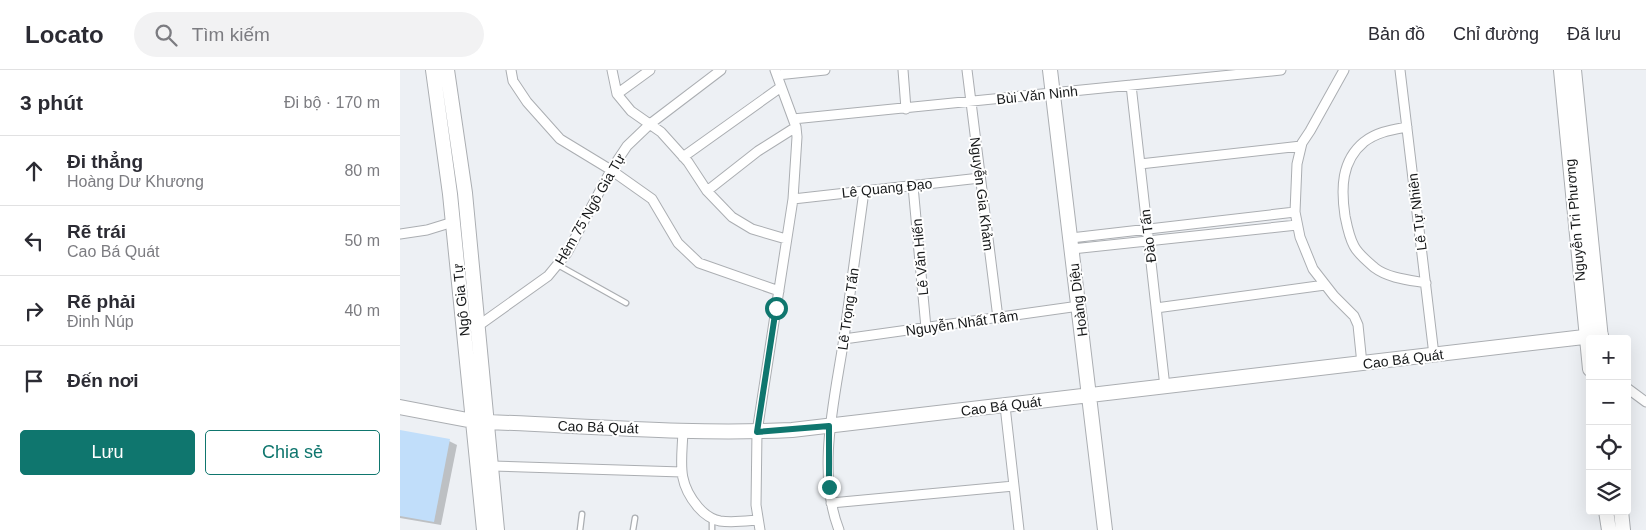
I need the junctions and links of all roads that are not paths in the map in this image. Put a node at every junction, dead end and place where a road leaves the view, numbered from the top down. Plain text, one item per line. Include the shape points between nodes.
1 (433, 70) edge
2 (447, 70) edge
3 (511, 70) edge
4 (612, 70) edge
5 (650, 70) edge
6 (721, 70) edge
7 (825, 70) edge
8 (902, 70) edge
9 (967, 70) edge
10 (1050, 70) edge
11 (1282, 70) edge
12 (1344, 70) edge
13 (1400, 70) edge
14 (1561, 70) edge
15 (1574, 70) edge
16 (776, 73) edge
17 (1131, 86) junction
18 (781, 87) junction
19 (1053, 93) junction
20 (617, 94) junction
21 (971, 102) junction
22 (906, 109) junction
23 (795, 123) junction
24 (650, 124) junction
25 (1406, 127) junction
26 (1302, 146) junction
27 (683, 157) junction
28 (1140, 164) junction
29 (611, 170) junction
30 (980, 178) junction
31 (913, 186) junction
32 (707, 191) junction
33 (864, 191) junction
34 (793, 199) junction
35 (1295, 212) junction
36 (468, 220) junction
37 (453, 222) junction
38 (1297, 225) junction
39 (1147, 229) junction
40 (400, 234) edge
41 (786, 239) junction
42 (1148, 241) junction
43 (1071, 244) junction
44 (558, 265) junction
45 (1426, 283) junction
46 (1325, 285) junction
47 (779, 291) junction
48 (626, 303) dead end
49 (1079, 306) junction
50 (1156, 308) junction
51 (998, 318) junction
52 (478, 326) junction
53 (926, 328) junction
54 (465, 335) junction
55 (1601, 335) edge
56 (1586, 337) joint
57 (844, 339) junction
58 (1434, 355) junction
59 (1362, 364) junction
60 (1165, 387) junction
61 (1631, 391) edge
62 (1090, 396) junction
63 (1646, 402) edge
64 (1005, 406) junction
65 (400, 407) edge
66 (473, 421) junction
67 (488, 422) junction
68 (829, 426) junction
69 (683, 430) junction
70 (757, 432) junction
71 (492, 466) junction
72 (682, 472) junction
73 (1014, 486) junction
74 (831, 503) junction
75 (582, 514) dead end
76 (1606, 515) edge
77 (1622, 515) edge
78 (635, 518) dead end
79 (712, 519) junction
80 (758, 520) junction
81 (484, 530) edge
82 (497, 530) edge
83 (580, 530) edge
84 (633, 530) edge
85 (712, 530) edge
86 (760, 530) edge
87 (839, 530) edge
88 (1019, 530) edge
89 (1105, 530) edge
90 (1608, 530) edge
91 (1624, 530) edge

1 - 37 street, Ngô Gia Tự
2 - 36 street, Ngô Gia Tự
3 - 29 street via 513,81 527,102 560,139
4 - 20 street
5 - 20 street
6 - 24 street, Hẻm 75 Ngô Gia Tự
7 - 16 street
8 - 22 street
9 - 21 street, Nguyễn Gia Khảm
10 - 19 street, Hoàng Diệu
11 - 17 street, Bùi Văn Ninh
12 - 26 street
13 - 25 street, Lê Tự Nhiên
14 - 56 street, Nguyễn Tri Phương
15 - 55 street, Nguyễn Tri Phương
16 - 18 street
17 - 19 street, Bùi Văn Ninh
17 - 28 street, Đào Tấn
18 - 23 street
18 - 27 street
19 - 21 street, Bùi Văn Ninh
19 - 43 street, Hoàng Diệu
20 - 24 street via 630,110
21 - 22 street, Bùi Văn Ninh
21 - 30 street, Nguyễn Gia Khảm
22 - 23 street, Bùi Văn Ninh
23 - 32 street
23 - 34 street
24 - 27 street
24 - 29 street, Hẻm 75 Ngô Gia Tự via 627,146
25 - 45 street, Lê Tự Nhiên
25 - 45 street via 1381,132 1356,150 1344,177 1344,205 1347,228 1362,256 1376,269 1391,276
26 - 28 street
26 - 35 street via 1297,164
27 - 32 street
28 - 39 street, Đào Tấn
29 - 44 street, Hẻm 75 Ngô Gia Tự
29 - 47 street via 652,199 678,243 699,263
30 - 31 street, Lê Quang Đạo
30 - 51 street, Nguyễn Gia Khảm
31 - 33 street, Lê Quang Đạo
31 - 53 street, Lê Văn Hiến
32 - 41 street via 732,217 752,229
33 - 34 street, Lê Quang Đạo
33 - 57 street, Lê Trọng Tấn
34 - 41 street
35 - 38 street
35 - 39 street
36 - 37 street
36 - 52 street, Ngô Gia Tự
37 - 40 street
37 - 54 street, Ngô Gia Tự
38 - 42 street
38 - 46 street via 1314,269
39 - 42 street, Đào Tấn
39 - 43 street
41 - 47 street
42 - 43 street
42 - 50 street, Đào Tấn
43 - 49 street, Hoàng Diệu
44 - 48 lane
44 - 52 street, Hẻm 75 Ngô Gia Tự via 542,281
45 - 58 street, Lê Tự Nhiên
46 - 50 street
46 - 59 street via 1354,316
47 - 70 street
49 - 51 street, Nguyễn Nhất Tâm
49 - 62 street, Hoàng Diệu
50 - 60 street, Đào Tấn
51 - 53 street, Nguyễn Nhất Tâm
52 - 54 street
52 - 67 street, Ngô Gia Tự
53 - 57 street, Nguyễn Nhất Tâm
54 - 66 street, Ngô Gia Tự
56 - 58 street, Cao Bá Quát
57 - 68 street, Lê Trọng Tấn
58 - 59 street, Cao Bá Quát
59 - 60 street, Cao Bá Quát
60 - 62 street, Cao Bá Quát
61 - 63 street
62 - 64 street, Cao Bá Quát
62 - 89 street, Hoàng Diệu
64 - 68 street, Cao Bá Quát
64 - 73 street
65 - 66 street, Cao Bá Quát
66 - 67 street, Cao Bá Quát
66 - 81 street, Ngô Gia Tự
67 - 69 street, Cao Bá Quát
67 - 71 street, Ngô Gia Tự
68 - 70 street, Cao Bá Quát
68 - 74 street, Lê Trọng Tấn
69 - 70 street, Cao Bá Quát
69 - 72 street
70 - 80 street
71 - 72 street
71 - 82 street, Ngô Gia Tự
72 - 79 street via 685,490 700,510
73 - 74 street
73 - 88 street
74 - 87 street, Lê Trọng Tấn
75 - 83 lane
76 - 90 street
77 - 91 street
78 - 84 lane
79 - 80 street via 731,522
79 - 85 lane
80 - 86 street

